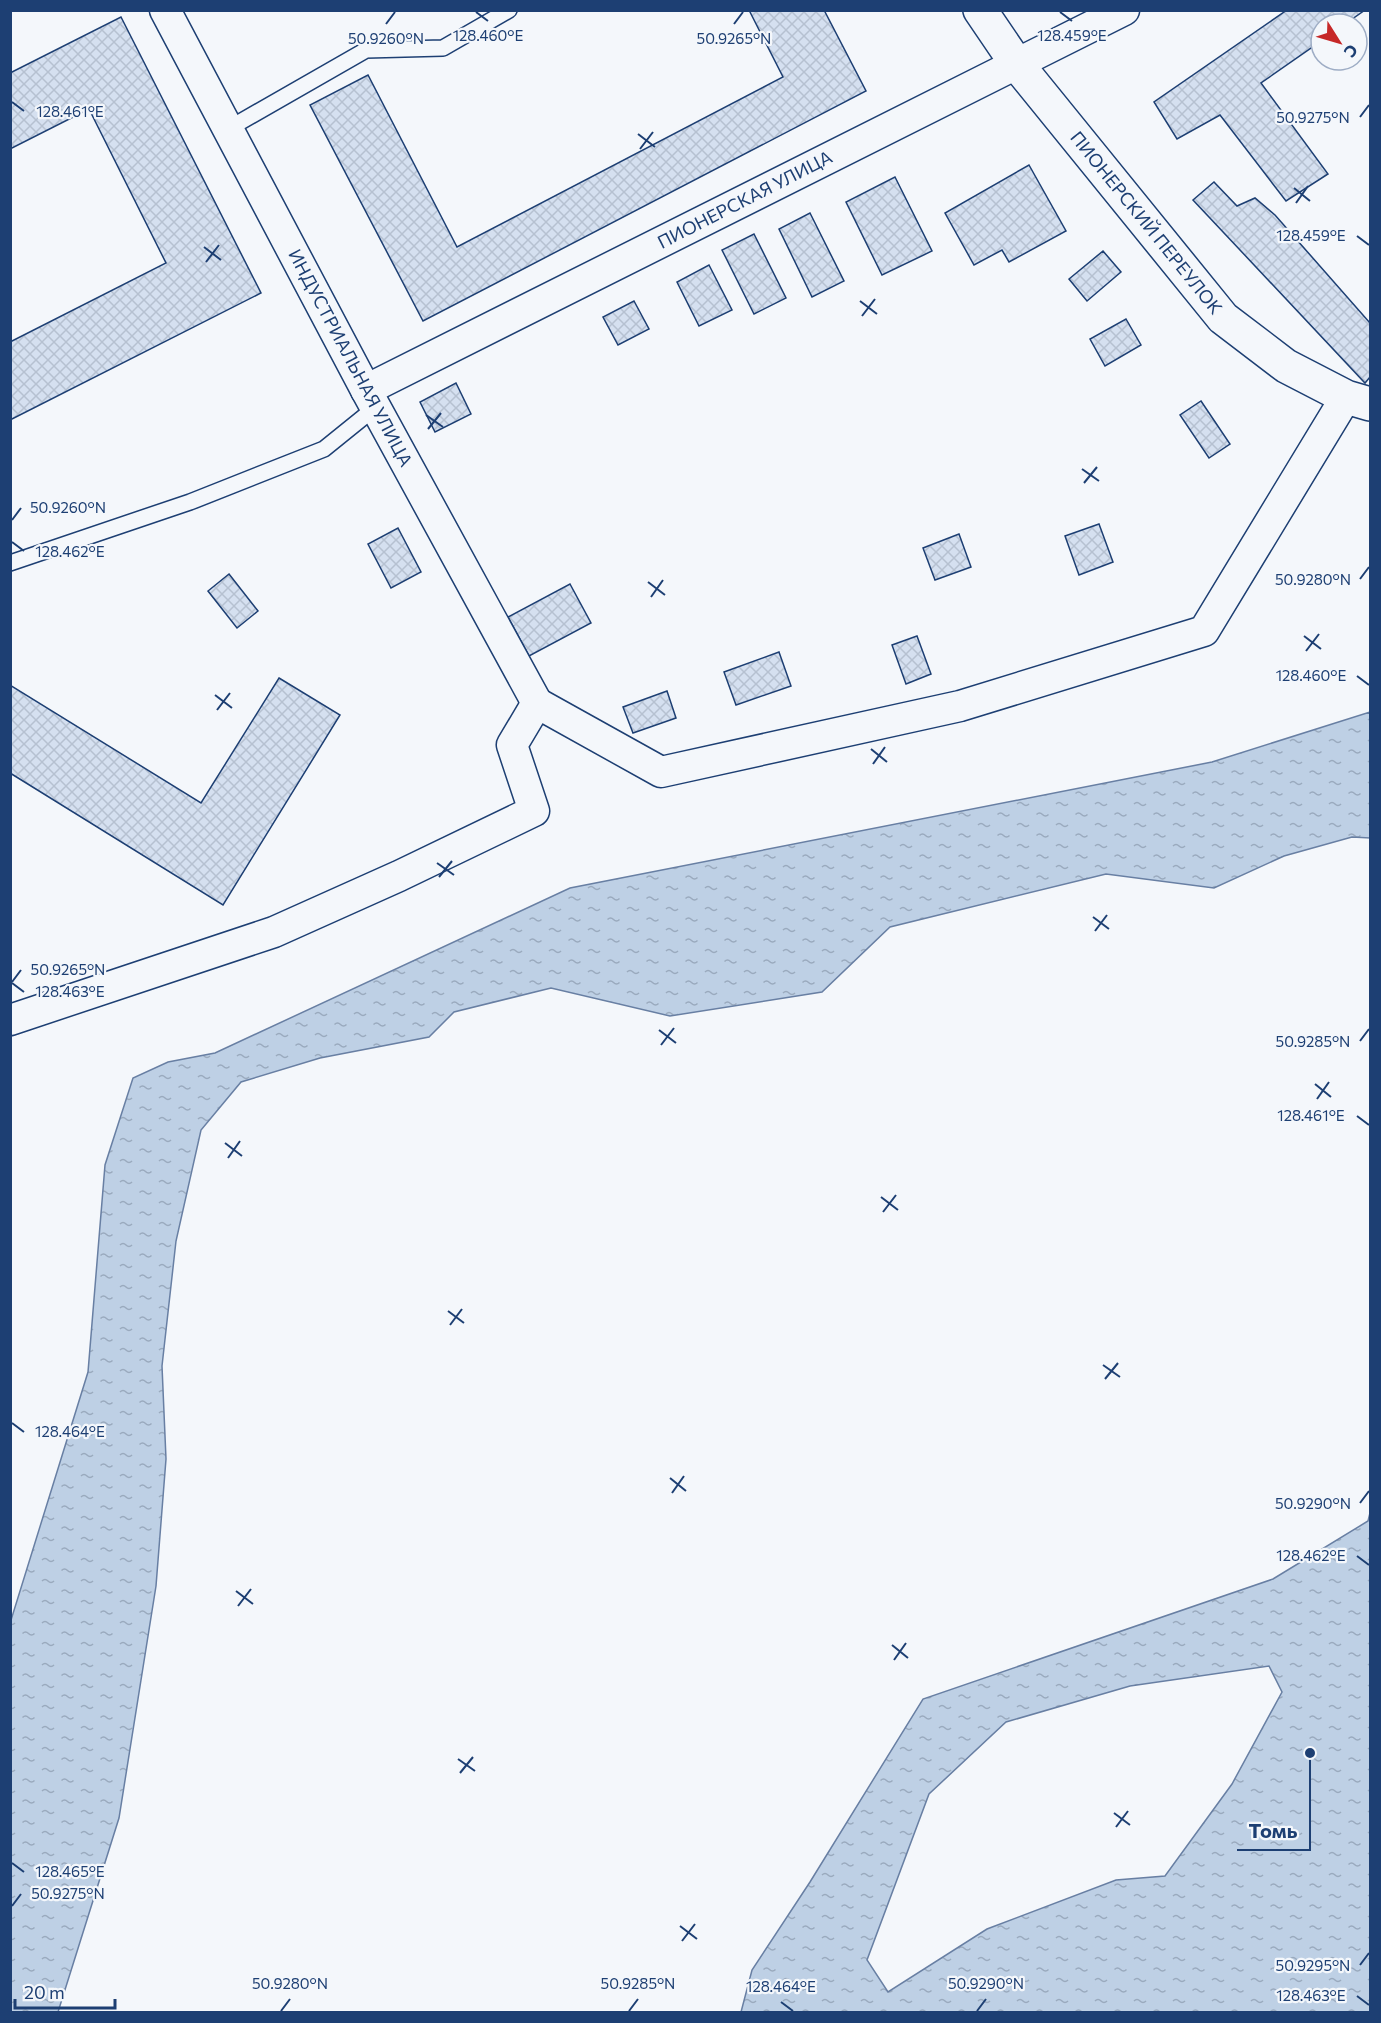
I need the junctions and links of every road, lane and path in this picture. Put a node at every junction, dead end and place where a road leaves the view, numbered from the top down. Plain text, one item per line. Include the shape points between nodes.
1 (165, 10) edge
2 (509, 10) edge
3 (981, 10) edge
4 (1124, 10) edge
5 (1016, 63) junction
6 (228, 129) junction
7 (371, 398) junction
8 (1358, 400) edge
9 (10, 563) edge
10 (537, 703) junction
11 (10, 1020) edge

1 - 6 street, ИНДУСТРИАЛЬНАЯ УЛИЦА
2 - 6 lane via 443,48 366,50
3 - 5 main road, ПИОНЕРСКИЙ ПЕРЕУЛОК
4 - 5 street, ПИОНЕРСКАЯ УЛИЦА
5 - 7 street, ПИОНЕРСКАЯ УЛИЦА
5 - 8 main road, ПИОНЕРСКИЙ ПЕРЕУЛОК via 1223,318 1286,366
6 - 7 street, ИНДУСТРИАЛЬНАЯ УЛИЦА
7 - 9 lane via 324,449 190,502
7 - 10 street, ИНДУСТРИАЛЬНАЯ УЛИЦА
8 - 10 street via 1204,631 960,706 661,772
10 - 11 street via 512,745 534,811 274,932

